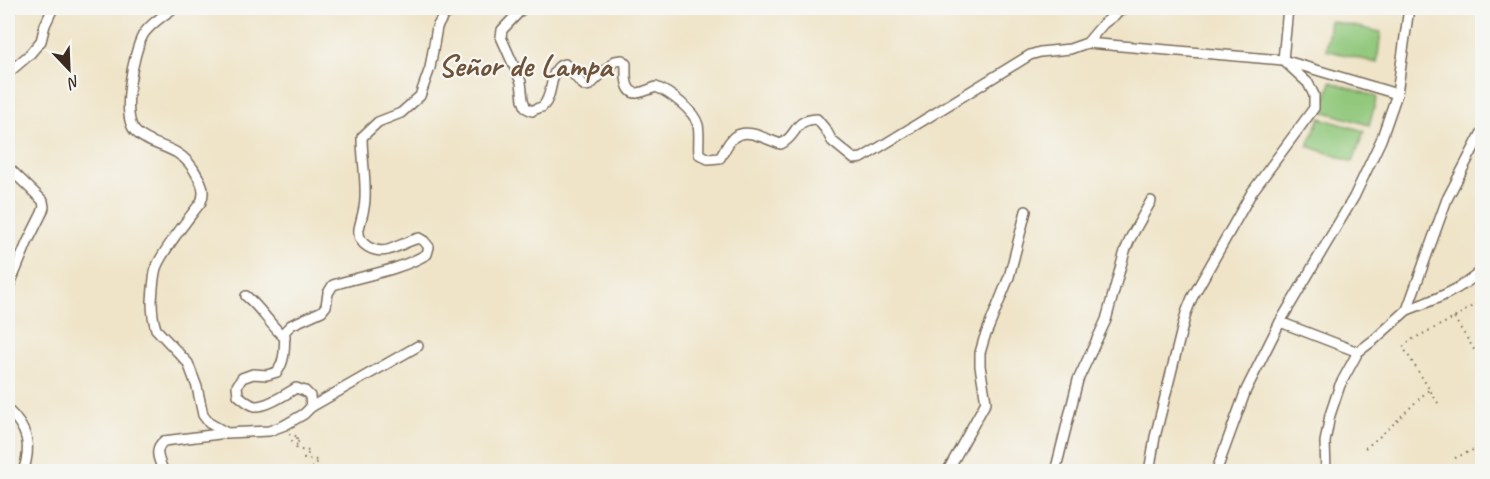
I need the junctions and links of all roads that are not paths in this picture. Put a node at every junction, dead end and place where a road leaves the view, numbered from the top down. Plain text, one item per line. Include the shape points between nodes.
1 (54, 8) edge
2 (174, 8) edge
3 (461, 8) edge
4 (523, 8) edge
5 (1124, 8) edge
6 (1288, 8) edge
7 (1409, 8) edge
8 (1087, 43) junction
9 (1283, 60) junction
10 (8, 73) edge
11 (1397, 94) junction
12 (1482, 132) edge
13 (8, 167) edge
14 (1151, 201) dead end
15 (1026, 211) dead end
16 (1482, 270) edge
17 (8, 289) edge
18 (246, 296) dead end
19 (1407, 310) junction
20 (1280, 322) junction
21 (285, 338) junction
22 (418, 346) dead end
23 (1358, 352) junction
24 (310, 407) junction
25 (8, 410) edge
26 (227, 433) junction
27 (23, 471) edge
28 (164, 471) edge
29 (947, 471) edge
30 (1055, 471) edge
31 (1149, 471) edge
32 (1216, 471) edge
33 (1326, 471) edge

1 - 10 street via 41,41
2 - 26 street via 147,30 139,44 130,79 130,125 146,139 178,153 192,166 204,196 157,266 153,315 156,329 188,363 203,416
3 - 21 street via 444,15 437,27 430,68 420,96 401,113 378,122 362,137 366,194 361,241 376,250 387,250 419,238 429,248 427,254 378,274 333,285 322,311 291,325
4 - 8 street via 502,30 501,37 521,82 526,108 532,111 542,107 560,64 565,64 585,86 615,61 622,60 631,92 656,87 692,114 698,125 699,154 708,159 720,158 733,138 741,134 781,144 789,140 797,126 817,119 843,151 854,159 862,158 1030,55
5 - 8 street
6 - 9 street
7 - 11 street
8 - 9 street
9 - 11 street
9 - 31 street via 1308,83 1314,95 1314,108 1252,192 1192,298
11 - 20 street via 1354,197
12 - 19 street via 1447,199
13 - 17 street via 43,201 44,207
14 - 30 street via 1128,244 1106,320 1078,380
15 - 29 street via 1009,277 980,352 986,402
16 - 19 street via 1451,292
18 - 21 street
19 - 23 street
20 - 23 street
20 - 32 street via 1246,390
21 - 24 street via 282,365 277,372 242,378 237,386 238,395 256,406 270,403 296,388 310,396
22 - 24 street
23 - 33 street via 1340,385 1330,415 1325,442
24 - 26 street via 276,429
25 - 27 street via 24,430 28,444
26 - 28 street via 164,441 157,452

